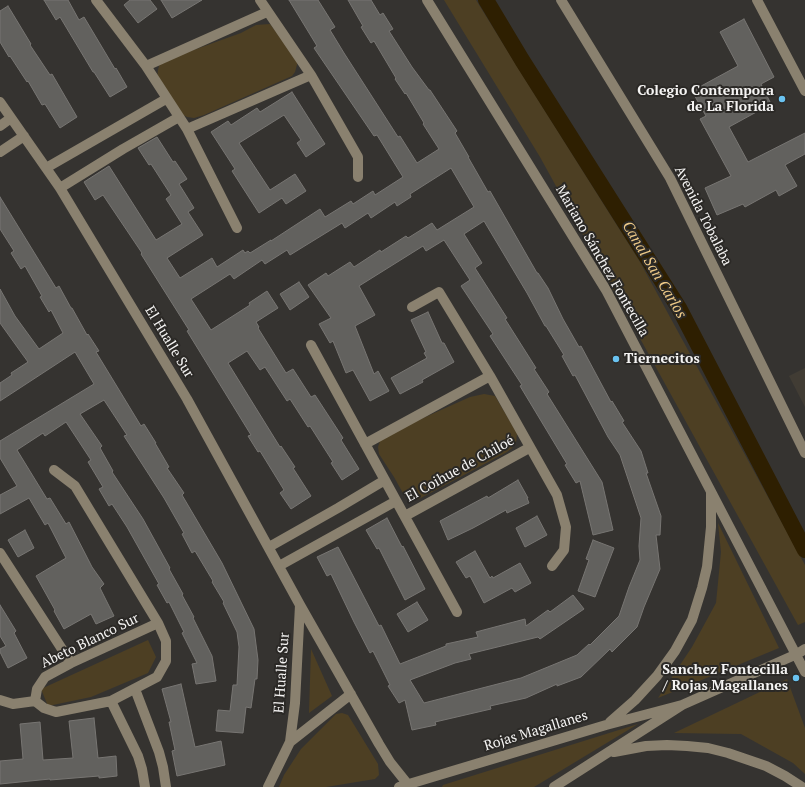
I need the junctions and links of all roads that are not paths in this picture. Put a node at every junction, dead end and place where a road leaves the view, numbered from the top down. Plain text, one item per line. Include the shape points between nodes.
1 (96, 0) edge
2 (260, 0) edge
3 (428, 0) edge
4 (561, 0) edge
5 (757, 0) edge
6 (268, 12) junction
7 (146, 66) junction
8 (311, 75) junction
9 (805, 91) edge
10 (166, 99) junction
11 (0, 102) edge
12 (179, 117) junction
13 (11, 118) junction
14 (0, 126) edge
15 (187, 129) junction
16 (24, 136) junction
17 (0, 152) edge
18 (46, 168) junction
19 (358, 177) dead end
20 (60, 188) junction
21 (237, 228) dead end
22 (412, 307) dead end
23 (311, 345) dead end
24 (490, 376) junction
25 (365, 444) junction
26 (529, 448) junction
27 (805, 453) edge
28 (54, 470) dead end
29 (385, 480) junction
30 (710, 488) junction
31 (396, 501) junction
32 (405, 516) junction
33 (269, 547) junction
34 (0, 553) edge
35 (279, 566) junction
36 (552, 566) dead end
37 (300, 605) junction
38 (457, 612) dead end
39 (158, 623) junction
40 (802, 653) edge
41 (71, 664) junction
42 (805, 672) edge
43 (135, 689) junction
44 (351, 694) junction
45 (0, 700) edge
46 (35, 701) junction
47 (111, 701) junction
48 (682, 705) junction
49 (606, 725) junction
50 (290, 742) junction
51 (606, 754) junction
52 (406, 786) edge
53 (145, 787) edge
54 (166, 787) edge
55 (268, 787) edge
56 (554, 787) edge
57 (802, 787) edge

1 - 7 street
2 - 6 street
3 - 30 street, Mariano Sánchez Fontecilla via 606,290
4 - 27 street, Avenida Tobalaba via 670,178
5 - 9 street
6 - 7 street
6 - 8 street
7 - 10 street
8 - 15 street
8 - 19 street via 358,157
10 - 12 street
10 - 18 street
11 - 13 street, El Hualle Sur
12 - 15 street
12 - 20 street
13 - 14 street
13 - 16 street, El Hualle Sur
15 - 21 street
16 - 17 street
16 - 18 street, El Hualle Sur
18 - 20 street, El Hualle Sur
20 - 33 street, El Hualle Sur via 187,399
22 - 24 street, El Coihue de Chiloé via 439,292
23 - 25 street, El Coihue de Chiloé
24 - 25 street
24 - 26 street, El Coihue de Chiloé
25 - 29 street, El Coihue de Chiloé
26 - 32 street, El Coihue de Chiloé
26 - 36 street, El Coihue de Chiloé via 557,495 566,527 564,550
28 - 39 street via 75,486
29 - 31 street, El Coihue de Chiloé
29 - 33 street
30 - 40 street, Mariano Sánchez Fontecilla
30 - 49 street via 711,527 707,568 692,620 675,651 657,676 635,700
31 - 32 street, El Coihue de Chiloé
31 - 35 street, El Coihue de Chiloé
32 - 38 street, El Coihue de Chiloé
33 - 35 street, El Hualle Sur
34 - 41 street
35 - 37 street, El Hualle Sur
37 - 44 street, El Hualle Sur
37 - 50 street, El Hualle Sur via 295,703
39 - 41 street, Abeto Blanco Sur
39 - 43 street, Abeto Blanco Sur via 166,641 166,661 157,677
40 - 42 street, Mariano Sánchez Fontecilla
40 - 48 street, Rojas Magallanes
41 - 46 street, Abeto Blanco Sur via 44,678 37,689
43 - 47 street, Abeto Blanco Sur
43 - 54 street via 159,752
44 - 50 street, El Hualle Sur
44 - 52 street, El Hualle Sur
45 - 46 street via 13,704
46 - 47 street, Abeto Blanco Sur via 44,708 56,712
47 - 53 street via 138,756
48 - 49 street, Rojas Magallanes
48 - 51 street, Rojas Magallanes
49 - 52 street, Rojas Magallanes
50 - 55 street, El Hualle Sur
51 - 56 street, Rojas Magallanes
51 - 57 street via 646,746 708,748 728,752 760,764

